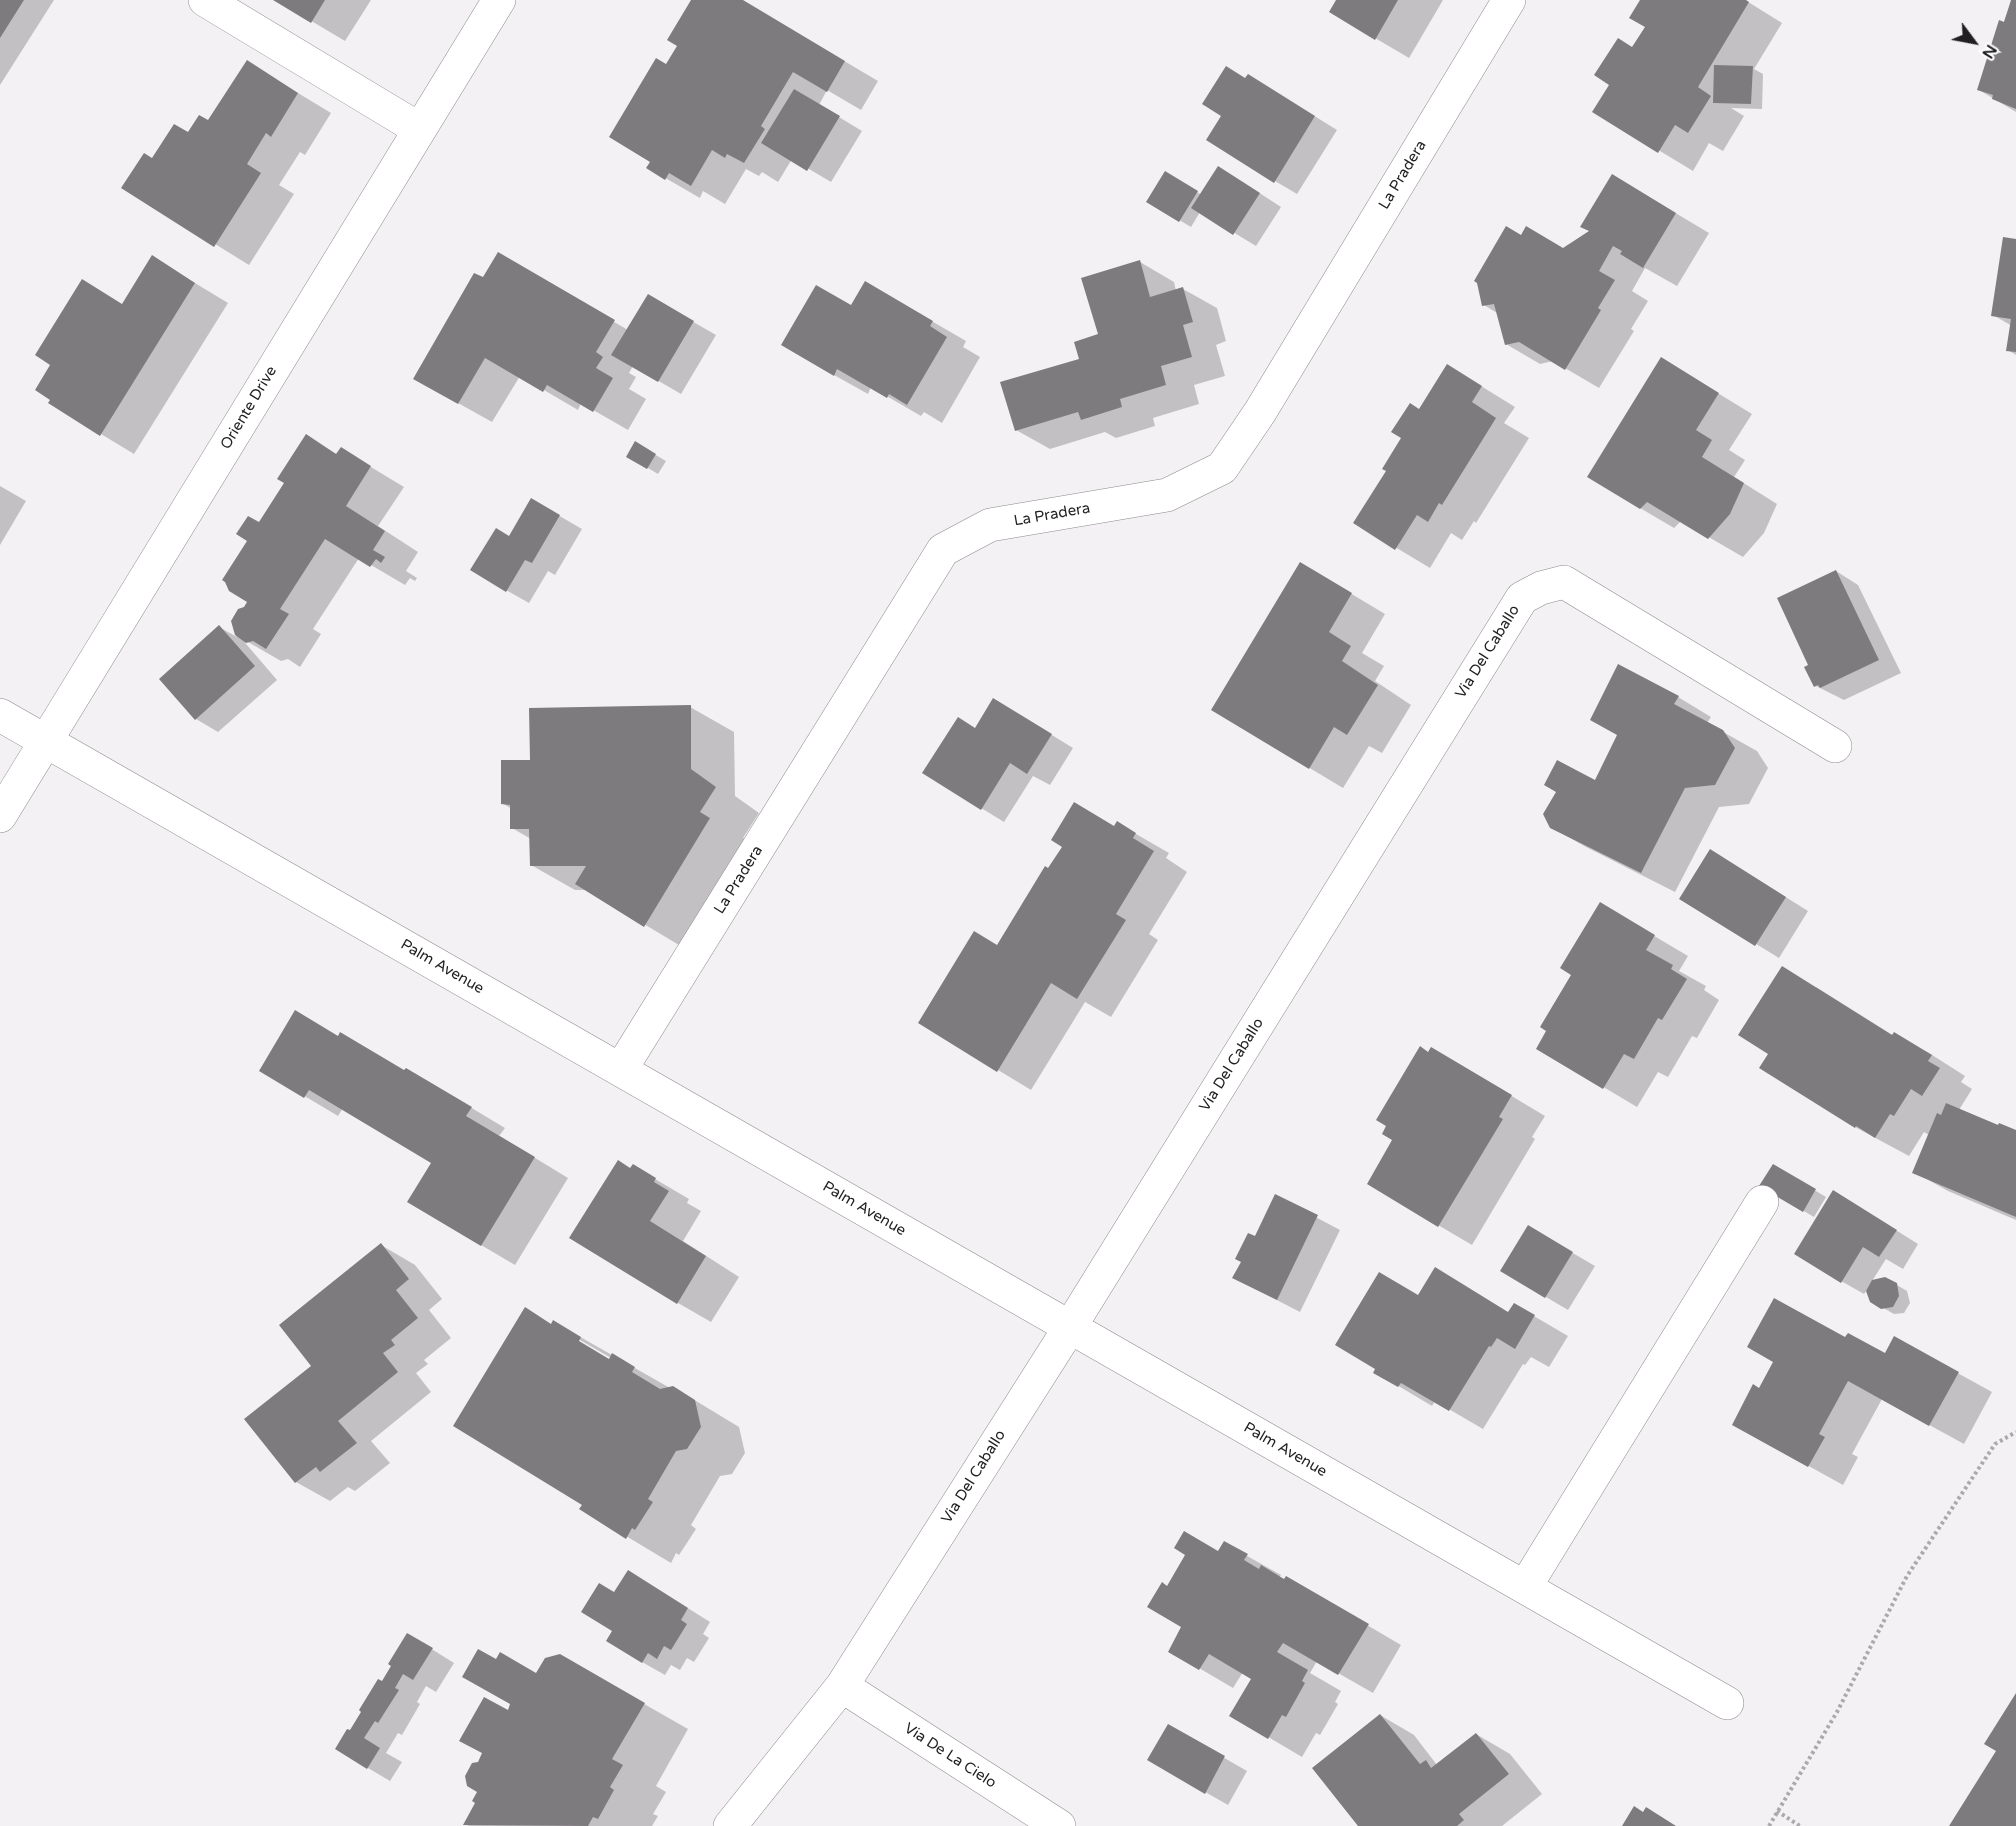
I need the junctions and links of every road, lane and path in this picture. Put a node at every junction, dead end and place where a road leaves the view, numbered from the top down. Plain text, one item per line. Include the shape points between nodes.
1 (205, 0) edge
2 (499, 0) edge
3 (1509, 0) edge
4 (419, 129) junction
5 (0, 715) edge
6 (46, 741) junction
7 (1835, 746) dead end
8 (0, 816) edge
9 (621, 1069) junction
10 (1762, 1202) dead end
11 (1070, 1327) junction
12 (2016, 1432) edge
13 (1525, 1587) junction
14 (842, 1686) junction
15 (1727, 1703) dead end
16 (1777, 1811) junction
17 (730, 1826) edge
18 (1059, 1826) edge
19 (1769, 1826) edge
20 (1800, 1826) edge

1 - 4 street
2 - 4 street, Oriente Drive
3 - 9 street, La Pradera via 1260,412 1222,468 1167,495 990,525 943,550
4 - 6 street, Oriente Drive
5 - 6 street, Palm Avenue
6 - 8 street, Oriente Drive
6 - 9 street, Palm Avenue
7 - 11 street, Via Del Caballo via 1564,582 1522,598
9 - 11 street, Palm Avenue
10 - 13 street
11 - 13 street, Palm Avenue
11 - 14 street, Via Del Caballo
12 - 16 path via 1995,1444 1906,1576 1837,1712
13 - 15 street, Palm Avenue
14 - 17 street, Via Del Caballo
14 - 18 street, Via De La Cielo
16 - 19 path
16 - 20 path

